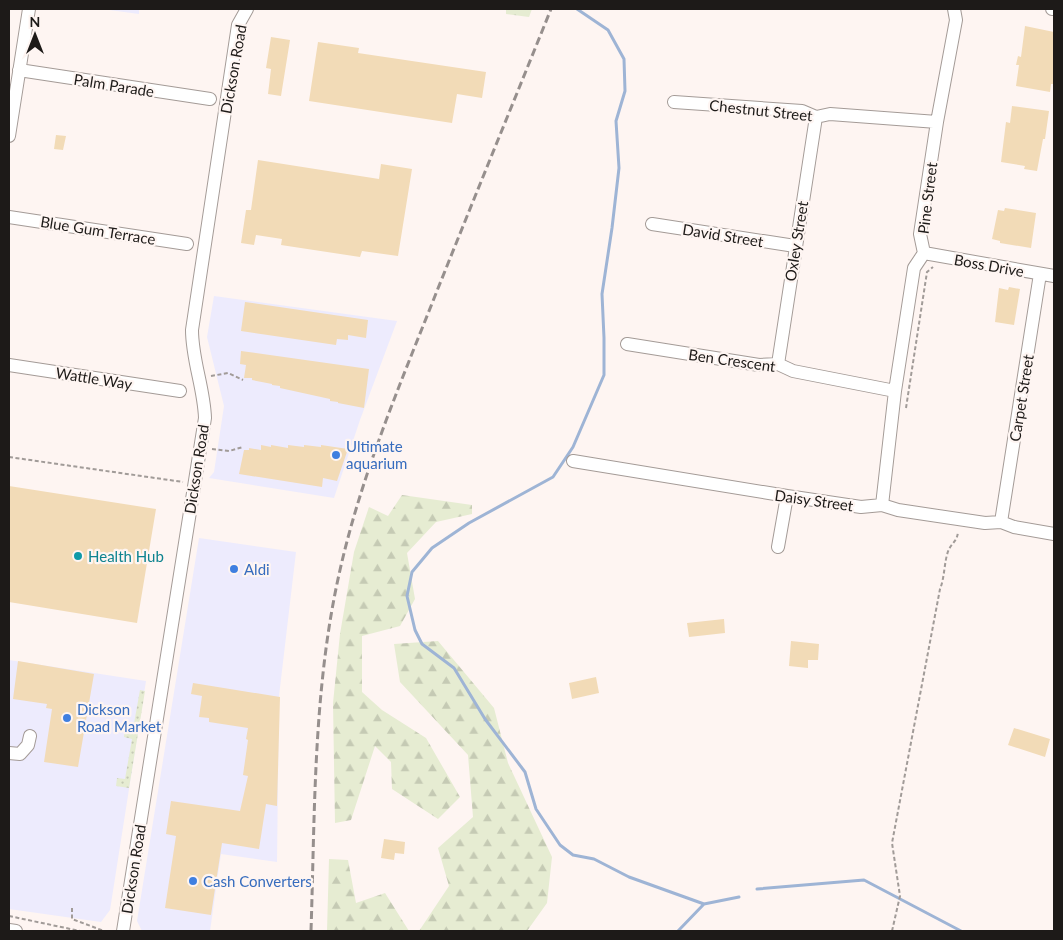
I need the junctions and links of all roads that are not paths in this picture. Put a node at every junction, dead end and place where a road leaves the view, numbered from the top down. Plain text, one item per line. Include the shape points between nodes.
1 (29, 9) edge
2 (246, 9) edge
3 (954, 9) edge
4 (19, 70) junction
5 (210, 99) dead end
6 (674, 102) dead end
7 (816, 117) junction
8 (937, 122) junction
9 (9, 136) edge
10 (9, 217) edge
11 (652, 224) dead end
12 (187, 244) dead end
13 (795, 246) junction
14 (924, 253) junction
15 (1040, 274) junction
16 (1054, 276) edge
17 (627, 344) dead end
18 (778, 364) junction
19 (9, 365) edge
20 (894, 391) junction
21 (180, 392) dead end
22 (573, 461) dead end
23 (787, 496) junction
24 (882, 505) junction
25 (1001, 522) junction
26 (1054, 534) edge
27 (778, 547) dead end
28 (30, 736) dead end
29 (9, 753) edge
30 (9, 930) edge
31 (16, 931) edge
32 (123, 931) edge

1 - 4 street
2 - 32 street, Dickson Road via 238,25 192,330 205,418
3 - 8 street, Pine Street via 956,20
4 - 5 street, Palm Parade
4 - 9 street
6 - 7 street, Chestnut Street via 802,111
7 - 8 street, Chestnut Street via 830,114
7 - 13 street, Oxley Street
8 - 14 street, Pine Street via 920,234
10 - 12 street, Blue Gum Terrace
11 - 13 street, David Street
13 - 18 street, Oxley Street
14 - 15 street, Boss Drive
14 - 20 street, Pine Street via 914,268
15 - 16 street, Boss Drive
15 - 25 street, Carpet Street
17 - 18 street, Ben Crescent via 759,365
18 - 20 street, Ben Crescent via 793,371
19 - 21 street, Wattle Way
20 - 24 street, Pine Street
22 - 23 street, Daisy Street
23 - 24 street, Daisy Street via 861,506
23 - 27 street
24 - 25 street, Daisy Street via 985,523
25 - 26 street, Daisy Street
28 - 29 street via 28,745 20,754
30 - 31 street

